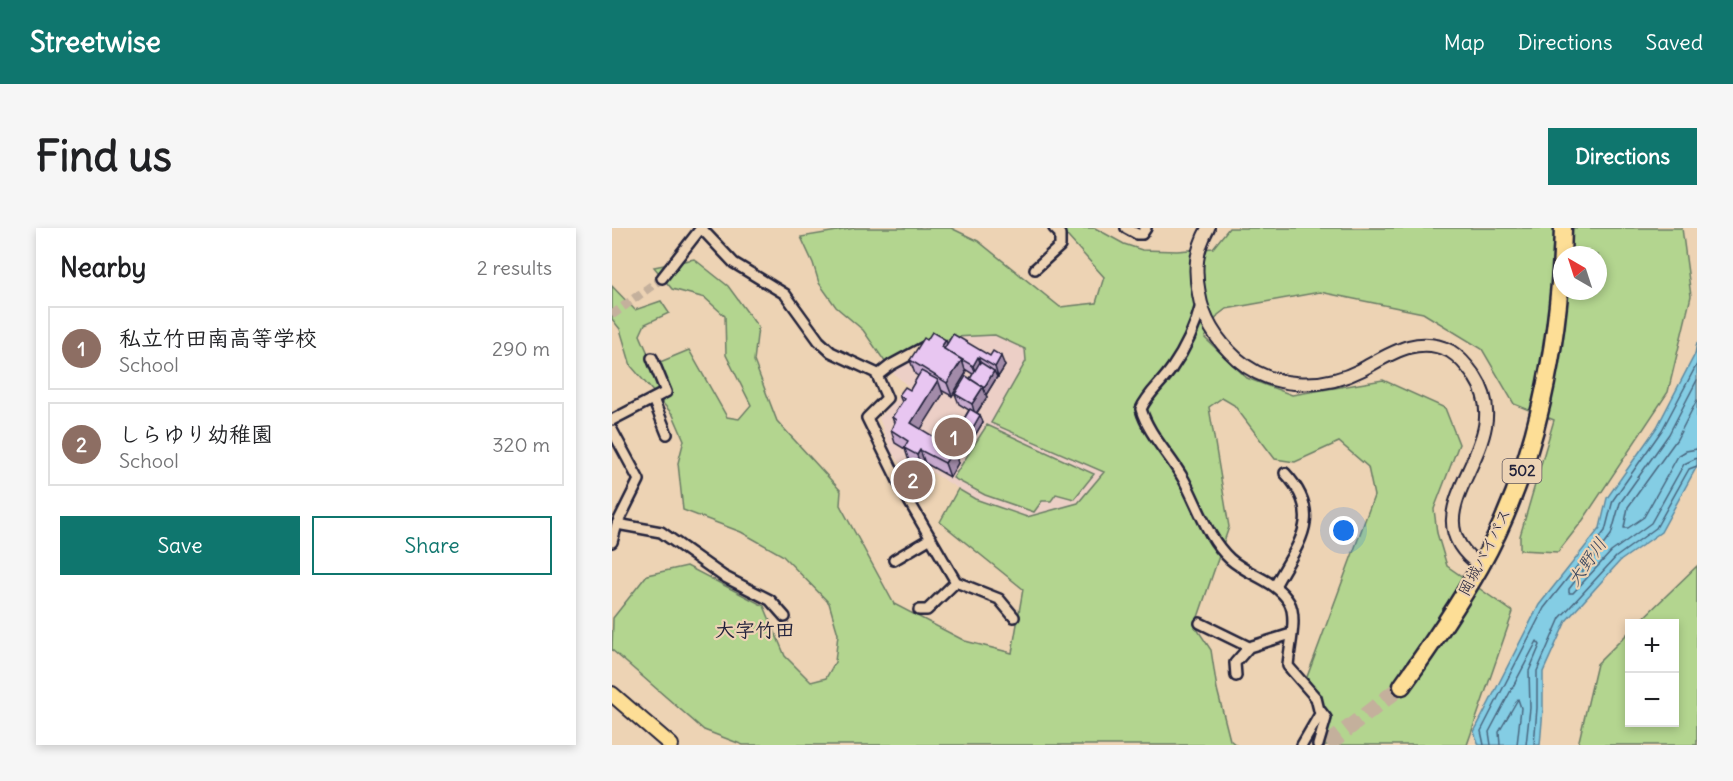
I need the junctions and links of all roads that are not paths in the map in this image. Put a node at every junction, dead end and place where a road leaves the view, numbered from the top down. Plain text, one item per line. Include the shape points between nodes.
1 (701, 228) edge
2 (1054, 228) edge
3 (1126, 228) edge
4 (1146, 228) edge
5 (1208, 228) edge
6 (1563, 228) edge
7 (1035, 269) dead end
8 (662, 278) tunnel mouth
9 (1201, 305) junction
10 (938, 344) edge
11 (652, 358) dead end
12 (877, 376) junction
13 (653, 399) junction
14 (612, 420) edge
15 (612, 430) edge
16 (667, 434) dead end
17 (1285, 474) dead end
18 (618, 524) junction
19 (931, 538) junction
20 (612, 543) edge
21 (894, 560) dead end
22 (1481, 566) junction
23 (956, 582) junction
24 (1275, 586) junction
25 (919, 610) dead end
26 (1014, 616) dead end
27 (785, 617) dead end
28 (1200, 623) dead end
29 (1291, 634) junction
30 (1249, 647) junction
31 (1236, 676) dead end
32 (1402, 686) tunnel mouth
33 (612, 694) edge
34 (1319, 709) junction
35 (671, 745) edge
36 (1302, 745) edge
37 (1318, 745) edge

1 - 8 street
1 - 12 street via 734,263 785,294 831,352 866,366
2 - 7 street via 1062,240 1060,246
3 - 4 street via 1137,234
5 - 9 street via 1195,263
6 - 22 highway, 岡城バイパス / 502 via 1551,358 1521,474
9 - 22 street via 1214,334 1227,350 1247,368 1277,381 1299,384 1333,380 1407,346 1429,345 1449,351 1466,365 1484,390 1488,417 1485,434 1453,509 1451,524 1465,555
9 - 24 street via 1191,335 1171,369 1146,398 1141,409 1144,421 1230,559
10 - 12 street via 913,352
11 - 13 street via 666,392
12 - 19 street via 887,398 867,418
13 - 14 street
13 - 16 street
15 - 18 street via 639,480
17 - 24 street via 1303,497 1307,526
18 - 20 street
18 - 27 street via 661,532 723,576 770,600
19 - 21 street
19 - 23 street
22 - 32 highway, 岡城バイパス / 502 via 1438,637
23 - 25 street via 927,610
23 - 26 street via 999,598
24 - 29 street via 1290,603 1294,618
28 - 30 street
29 - 30 street
29 - 34 street via 1288,666 1316,698
30 - 31 street via 1235,663
33 - 35 main road
34 - 36 street via 1315,726
34 - 37 street via 1326,718

